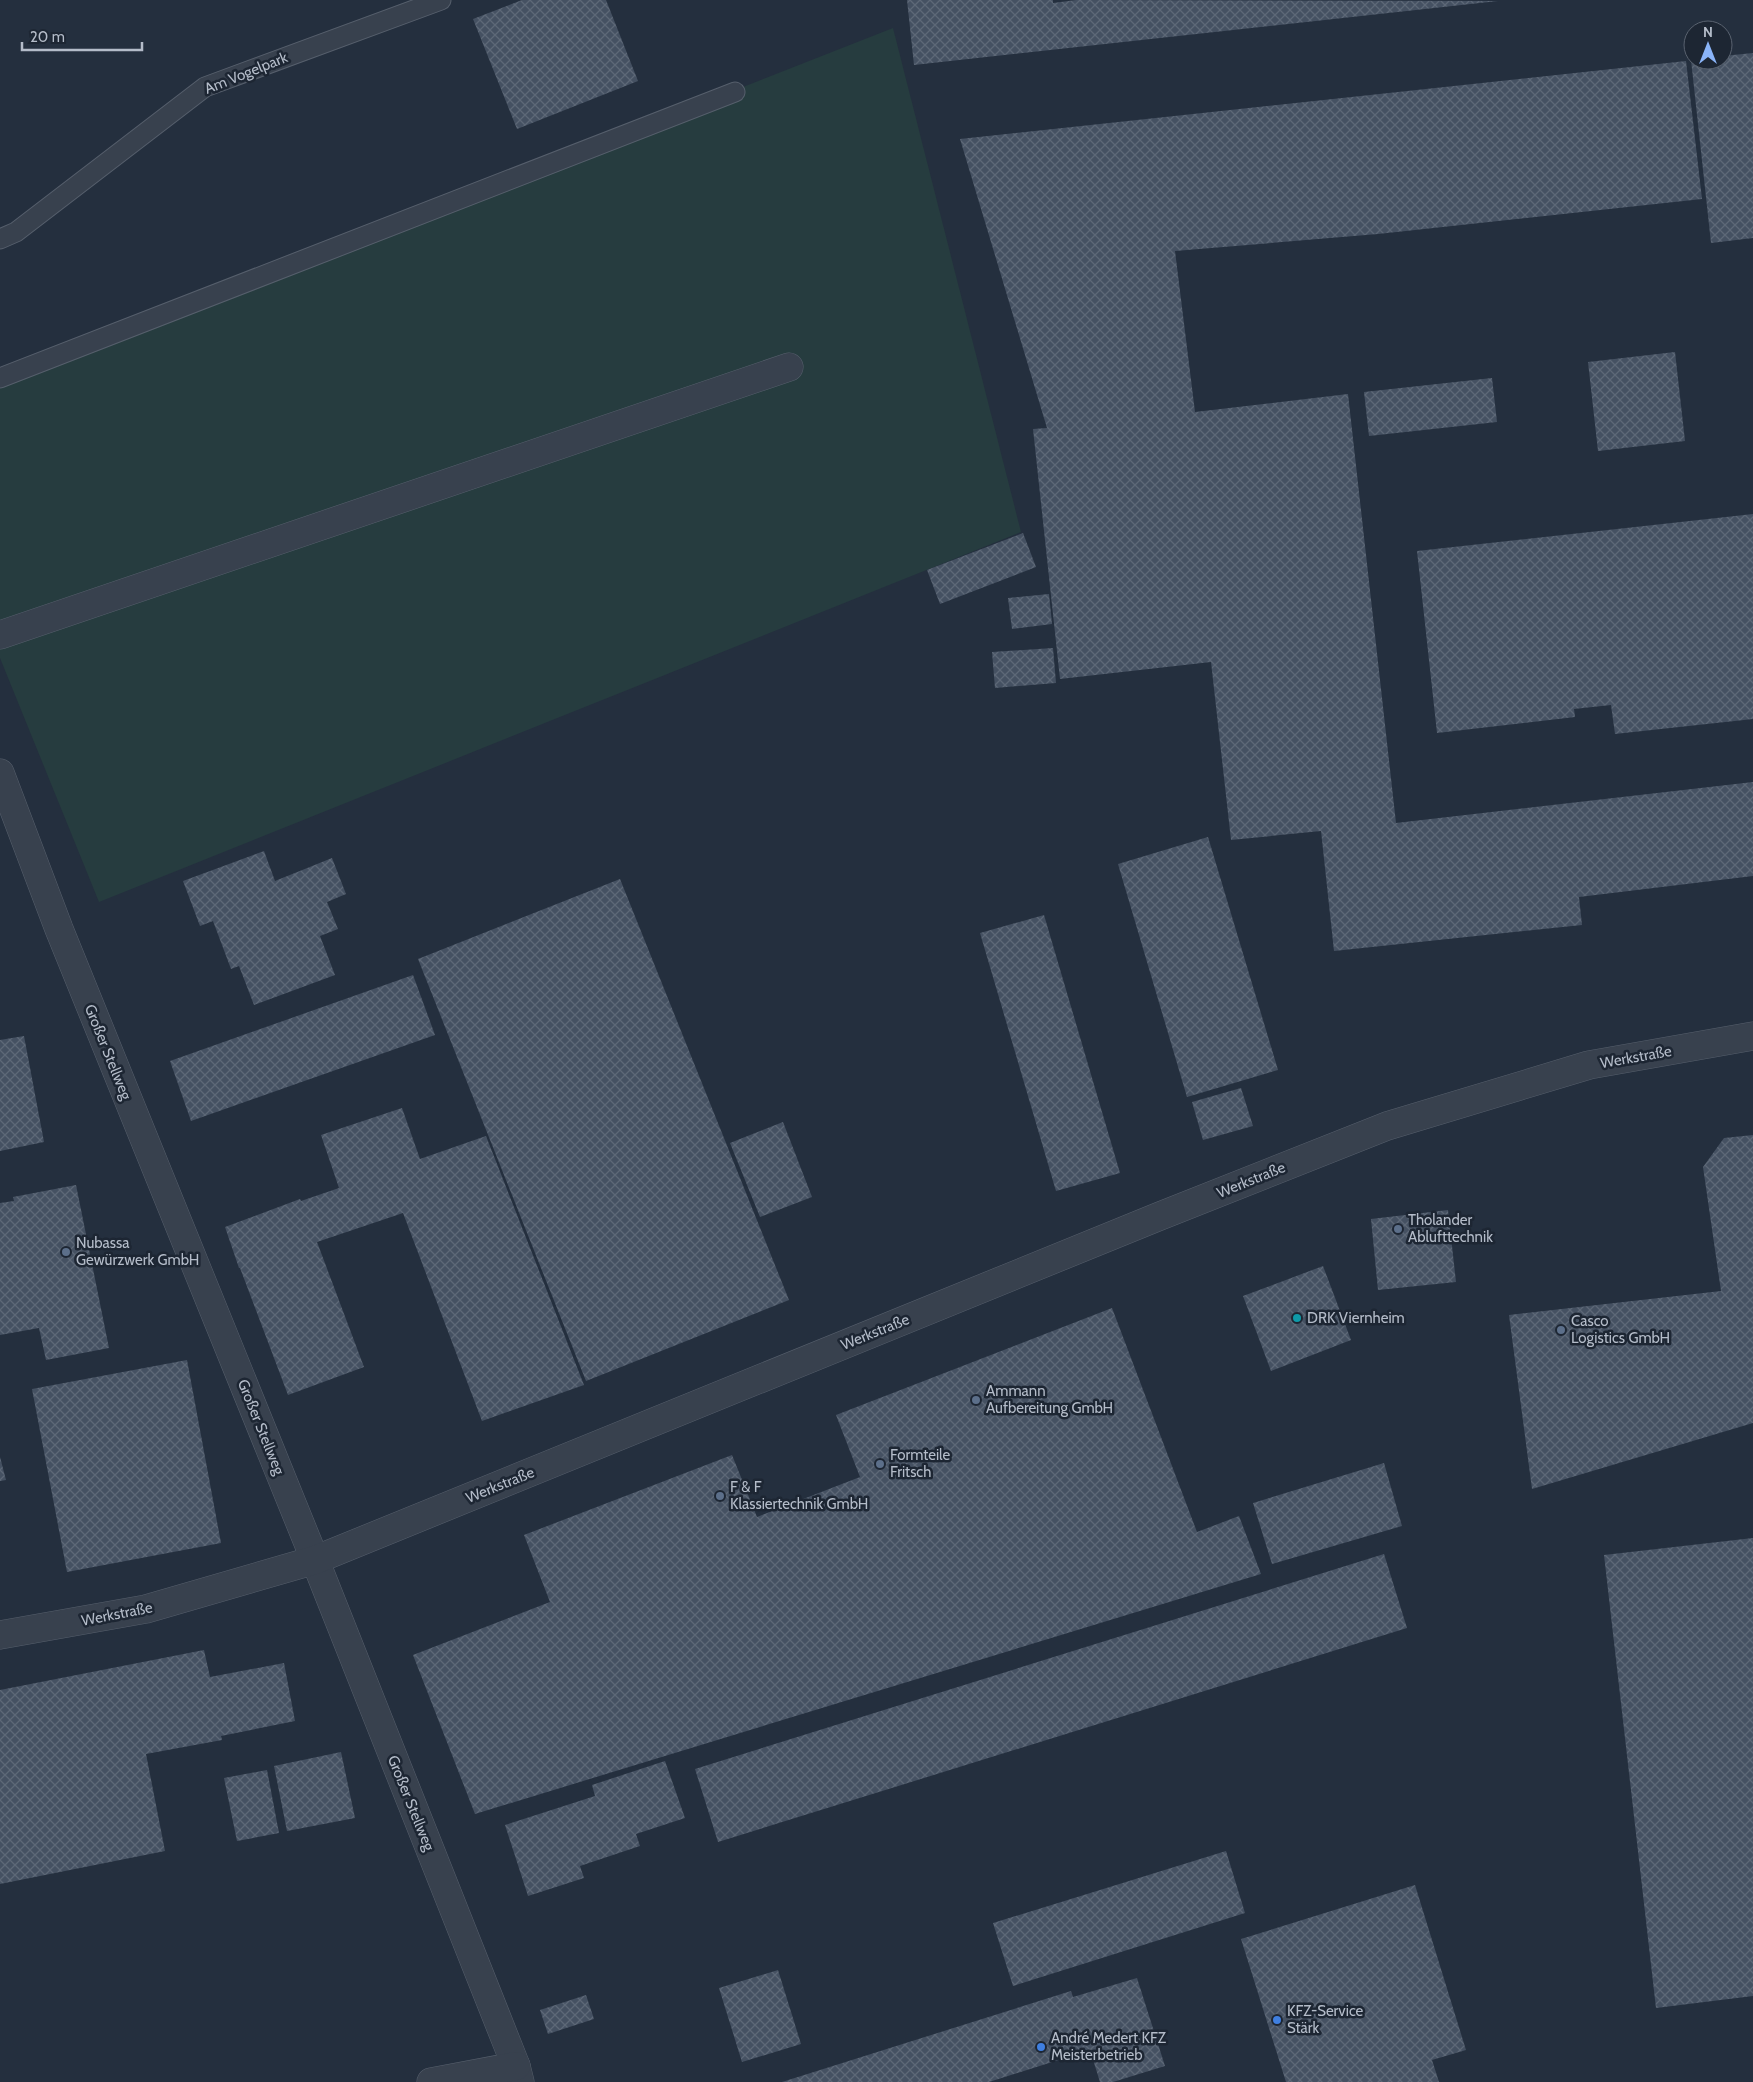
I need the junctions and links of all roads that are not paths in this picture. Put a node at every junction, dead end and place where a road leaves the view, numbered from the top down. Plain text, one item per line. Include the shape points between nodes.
1 (440, 0) edge
2 (736, 92) dead end
3 (0, 239) edge
4 (789, 367) dead end
5 (0, 378) edge
6 (0, 635) edge
7 (0, 773) edge
8 (1753, 1036) edge
9 (315, 1560) junction
10 (0, 1635) edge
11 (518, 2074) edge
12 (431, 2082) edge

1 - 3 lane, Am Vogelpark via 205,87 16,232
2 - 5 lane
4 - 6 street
7 - 9 street, Großer Stellweg via 59,929
8 - 9 street, Werkstraße via 1589,1065 1387,1126
9 - 10 street, Werkstraße via 146,1609
9 - 11 street, Großer Stellweg
11 - 12 street

